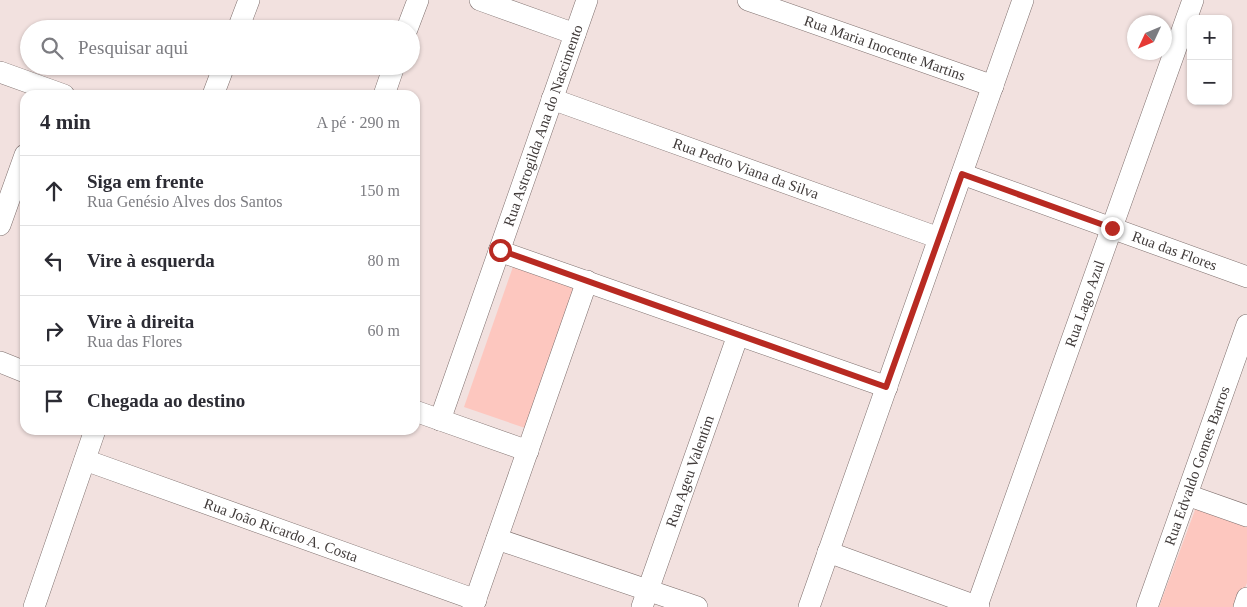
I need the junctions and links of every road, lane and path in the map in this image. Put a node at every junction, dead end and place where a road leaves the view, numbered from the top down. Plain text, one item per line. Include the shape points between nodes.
1 (249, 0) edge
2 (418, 0) edge
3 (480, 0) edge
4 (587, 0) edge
5 (748, 0) edge
6 (1023, 0) edge
7 (1193, 0) edge
8 (241, 20) edge
9 (411, 20) edge
10 (575, 34) junction
11 (0, 72) edge
12 (221, 75) edge
13 (391, 75) edge
14 (993, 86) junction
15 (45, 90) edge
16 (215, 90) edge
17 (386, 90) edge
18 (552, 99) junction
19 (20, 169) edge
20 (962, 174) junction
21 (0, 225) edge
22 (1112, 228) junction
23 (939, 238) junction
24 (500, 250) junction
25 (1247, 277) edge
26 (587, 281) junction
27 (1247, 325) edge
28 (738, 335) junction
29 (1243, 351) edge
30 (0, 362) edge
31 (20, 370) edge
32 (886, 387) junction
33 (420, 413) edge
34 (440, 420) junction
35 (93, 435) edge
36 (528, 451) junction
37 (85, 460) junction
38 (1187, 494) junction
39 (1247, 516) edge
40 (497, 539) junction
41 (828, 552) junction
42 (1247, 598) edge
43 (645, 599) edge
44 (475, 604) edge
45 (34, 607) edge
46 (697, 607) edge
47 (809, 607) edge
48 (978, 607) edge
49 (1147, 607) edge
50 (1244, 607) edge

1 - 8 street
2 - 9 street
3 - 10 street
4 - 10 street, Rua Astrogilda Ana do Nascimento
5 - 14 street, Rua Maria Inocente Martins
6 - 14 street
7 - 22 street, Rua Lago Azul
10 - 18 street, Rua Astrogilda Ana do Nascimento
11 - 15 street
12 - 16 street
13 - 17 street
14 - 20 street
18 - 23 street, Rua Pedro Viana da Silva
18 - 24 street, Rua Astrogilda Ana do Nascimento
19 - 21 street
20 - 22 street, Rua das Flores
20 - 23 street
22 - 25 street, Rua das Flores
22 - 48 street, Rua Lago Azul
23 - 32 street
24 - 26 street
24 - 34 street, Rua Astrogilda Ana do Nascimento
26 - 28 street
26 - 36 street
27 - 29 street, Rua Edvaldo Gomes Barros
28 - 32 street
28 - 43 street, Rua Ageu Valentim
29 - 38 street, Rua Edvaldo Gomes Barros
30 - 31 street
32 - 41 street
33 - 34 street
34 - 36 street
35 - 37 street
36 - 40 street
37 - 44 street, Rua João Ricardo A. Costa
37 - 45 street
38 - 39 street
38 - 49 street, Rua Edvaldo Gomes Barros
40 - 43 street
40 - 44 street
41 - 47 street
41 - 48 street
42 - 50 street
43 - 46 street

